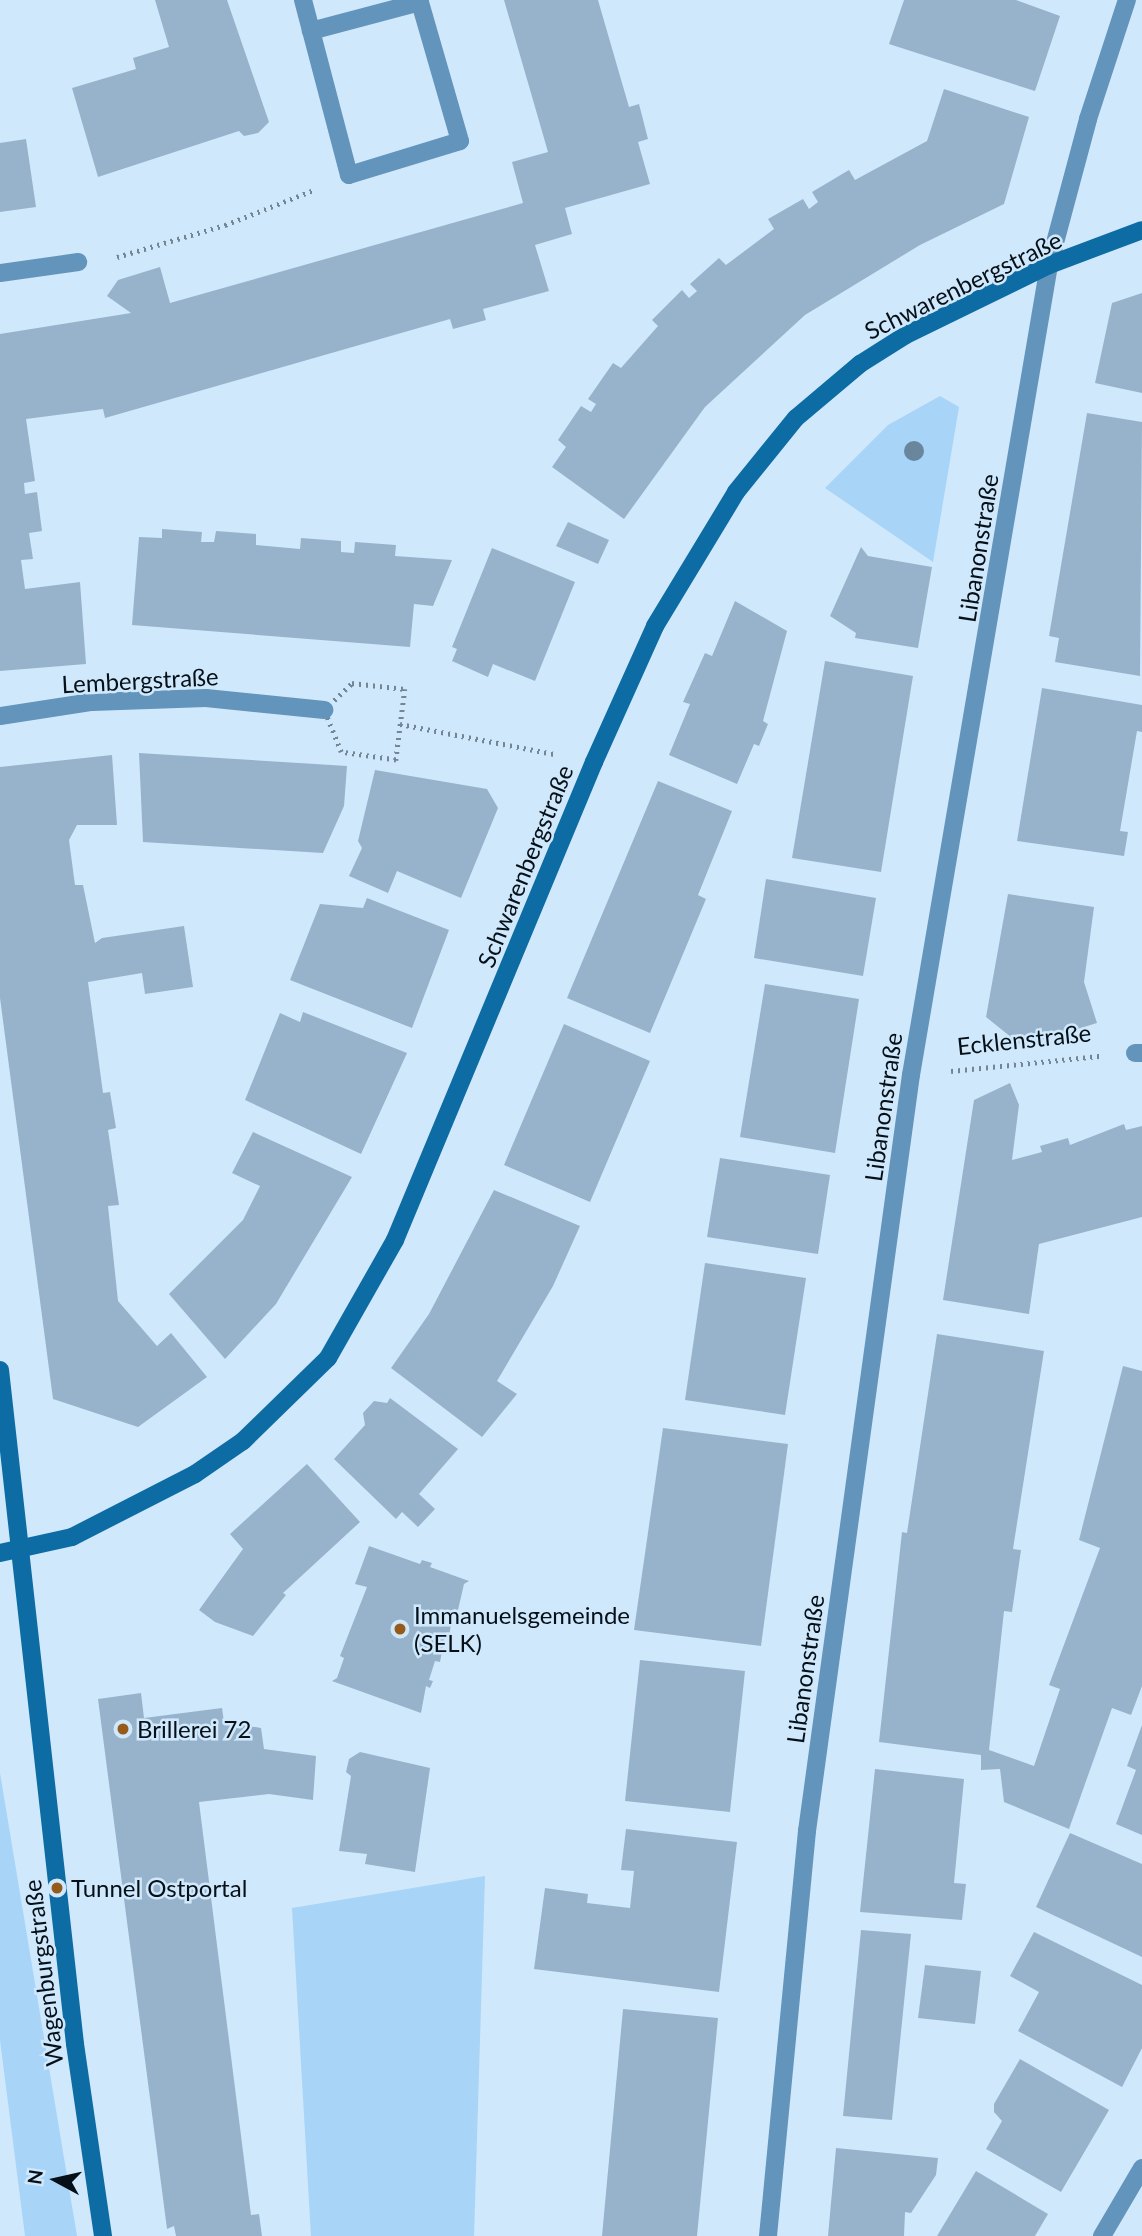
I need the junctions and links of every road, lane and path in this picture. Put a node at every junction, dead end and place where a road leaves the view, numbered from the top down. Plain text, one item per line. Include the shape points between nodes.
1 (303, 0) edge
2 (1127, 0) edge
3 (312, 31) junction
4 (276, 206) dead end
5 (1142, 230) edge
6 (125, 256) dead end
7 (78, 262) dead end
8 (1049, 265) junction
9 (0, 273) edge
10 (352, 683) dead end
11 (324, 710) dead end
12 (0, 716) edge
13 (400, 724) junction
14 (341, 752) dead end
15 (594, 762) junction
16 (1139, 1053) edge
17 (911, 1075) junction
18 (0, 1370) edge
19 (21, 1549) junction
20 (0, 1553) edge
21 (1142, 2168) edge
22 (103, 2236) edge
23 (768, 2236) edge
24 (1102, 2236) edge

1 - 3 street
2 - 8 street, Libanonstraße
3 - 3 street via 349,175 460,141 420,2
4 - 6 path
5 - 8 main road, Schwarenbergstraße
7 - 9 street
8 - 15 main road, Schwarenbergstraße via 906,335 860,364 796,418 736,492 656,625
8 - 17 street, Libanonstraße
10 - 13 path via 405,689
11 - 12 street, Lembergstraße via 206,698 92,702
13 - 14 path via 396,760
13 - 15 path
15 - 19 main road, Schwarenbergstraße via 395,1240 328,1358 243,1441 195,1474 103,1525
16 - 17 path, Ecklenstraße
17 - 23 street, Libanonstraße via 807,1831
18 - 19 main road, Wagenburgstraße
19 - 20 main road, Schwarenbergstraße
19 - 22 main road, Wagenburgstraße via 75,2044
21 - 24 street

